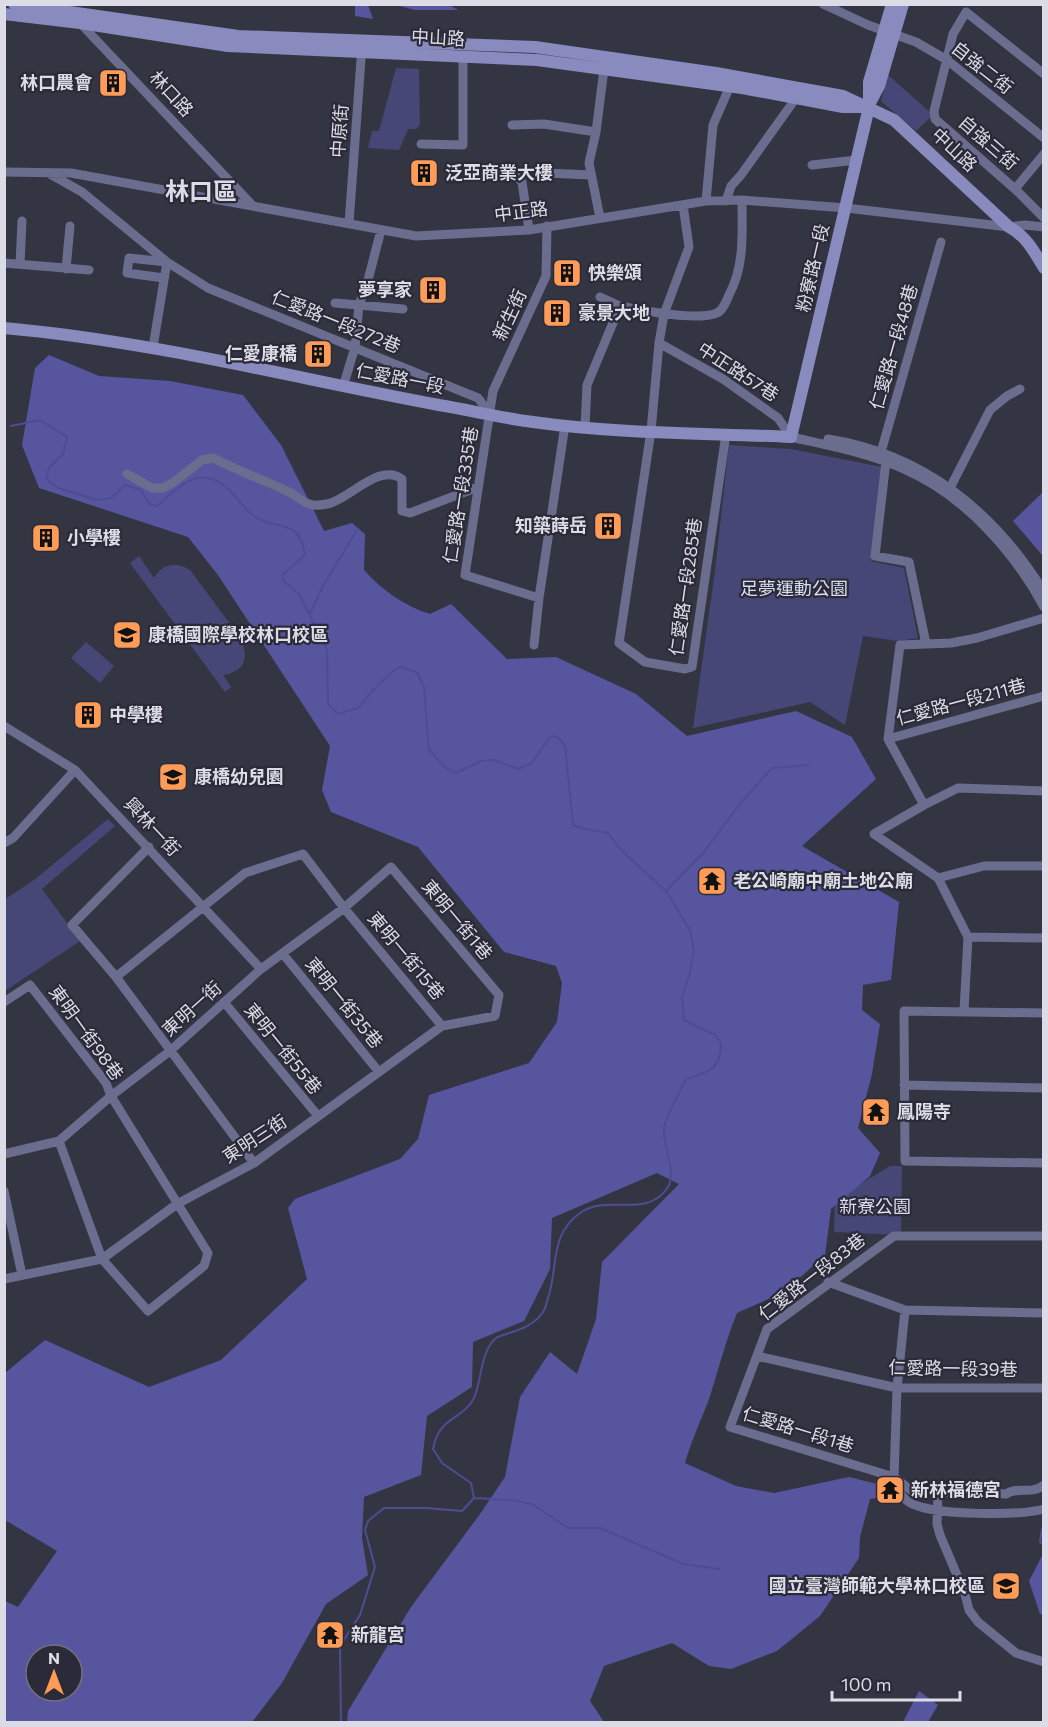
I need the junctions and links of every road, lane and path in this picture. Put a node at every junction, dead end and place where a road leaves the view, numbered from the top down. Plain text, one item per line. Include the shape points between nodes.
1 (14, 4) edge
2 (823, 4) edge
3 (892, 4) edge
4 (903, 4) edge
5 (68, 8) edge
6 (4, 14) edge
7 (80, 23) junction
8 (890, 32) junction
9 (362, 47) junction
10 (463, 57) junction
11 (947, 60) junction
12 (604, 69) junction
13 (1044, 74) edge
14 (730, 86) junction
15 (796, 98) junction
16 (869, 107) junction
17 (512, 125) dead end
18 (596, 132) junction
19 (1044, 138) edge
20 (421, 144) dead end
21 (1044, 154) edge
22 (857, 160) junction
23 (813, 165) dead end
24 (4, 172) edge
25 (47, 172) junction
26 (546, 173) dead end
27 (513, 174) dead end
28 (591, 175) junction
29 (1015, 189) junction
30 (742, 200) junction
31 (706, 201) junction
32 (726, 201) junction
33 (683, 205) junction
34 (253, 206) junction
35 (846, 208) junction
36 (600, 218) junction
37 (1044, 218) edge
38 (22, 221) dead end
39 (349, 223) junction
40 (70, 226) dead end
41 (547, 226) junction
42 (1009, 227) junction
43 (1044, 227) edge
44 (381, 230) junction
45 (529, 230) junction
46 (940, 242) dead end
47 (167, 262) junction
48 (4, 263) edge
49 (20, 264) junction
50 (66, 268) junction
51 (1044, 268) edge
52 (89, 270) dead end
53 (164, 278) junction
54 (600, 297) dead end
55 (336, 303) dead end
56 (359, 305) junction
57 (620, 306) junction
58 (403, 309) dead end
59 (664, 314) junction
60 (4, 328) edge
61 (659, 343) junction
62 (355, 346) junction
63 (153, 347) junction
64 (344, 387) junction
65 (1020, 389) dead end
66 (490, 414) junction
67 (565, 425) junction
68 (585, 427) junction
69 (651, 431) junction
70 (726, 434) junction
71 (791, 437) junction
72 (884, 457) junction
73 (127, 474) dead end
74 (478, 487) junction
75 (950, 488) junction
76 (1044, 592) edge
77 (539, 598) junction
78 (1044, 608) edge
79 (1044, 618) edge
80 (926, 644) junction
81 (534, 645) dead end
82 (1044, 696) edge
83 (5, 727) edge
84 (888, 739) junction
85 (75, 770) junction
86 (1044, 791) edge
87 (924, 805) junction
88 (4, 843) edge
89 (149, 847) junction
90 (1044, 866) edge
91 (391, 867) joint
92 (938, 878) junction
93 (204, 906) junction
94 (344, 908) junction
95 (968, 937) junction
96 (1044, 938) edge
97 (283, 954) junction
98 (261, 969) junction
99 (116, 977) junction
100 (499, 995) joint
101 (4, 1002) edge
102 (224, 1002) junction
103 (964, 1011) junction
104 (1044, 1013) edge
105 (442, 1026) junction
106 (170, 1051) junction
107 (379, 1072) junction
108 (904, 1085) junction
109 (1044, 1088) edge
110 (111, 1096) junction
111 (318, 1116) junction
112 (59, 1141) junction
113 (4, 1154) edge
114 (254, 1162) junction
115 (1044, 1163) edge
116 (4, 1191) edge
117 (177, 1204) junction
118 (1044, 1236) edge
119 (102, 1259) junction
120 (22, 1275) junction
121 (4, 1280) edge
122 (828, 1282) junction
123 (905, 1310) junction
124 (1044, 1313) edge
125 (757, 1356) junction
126 (897, 1388) junction
127 (1044, 1388) edge
128 (894, 1477) junction
129 (1044, 1485) edge
130 (938, 1493) junction
131 (1044, 1509) edge
132 (938, 1512) junction
133 (1044, 1662) edge

1 - 5 main road, 中山路
2 - 8 street, 自強二街
3 - 8 main road, 粉寮路一段
4 - 8 main road, 粉寮路一段
5 - 7 main road, 林口路
5 - 9 main road, 中山路 via 238,36
6 - 7 main road, 中山路
7 - 9 main road, 中山路 via 228,46
7 - 34 street, 林口路
8 - 11 street, 自強二街
8 - 16 main road, 粉寮路一段 via 879,86
9 - 10 main road, 中山路
9 - 16 main road, 中山路 via 535,47 803,88 843,96
9 - 39 street, 中原街
10 - 12 main road, 中山路 via 537,60
10 - 20 street via 463,145
11 - 13 street via 953,34 966,12
11 - 19 street, 自強二街
11 - 29 street, 自強三街 via 935,119
12 - 14 main road, 中山路
12 - 18 street
14 - 15 main road, 中山路
14 - 31 street via 713,125
15 - 16 main road, 中山路 via 843,107
15 - 32 street via 730,186
16 - 22 main road, 粉寮路一段
16 - 42 main road, 中山路 via 894,120
17 - 18 street via 544,124
18 - 28 street via 589,163
21 - 29 street
22 - 23 street
22 - 35 main road, 粉寮路一段
24 - 25 street, 中正路
25 - 34 street, 中正路
25 - 47 street, 仁愛路一段272巷 via 82,192
26 - 28 street
27 - 45 street via 522,182
28 - 36 street
29 - 37 street, 自強三街
30 - 32 street, 中正路
30 - 35 street, 中正路
30 - 59 street via 742,252 737,280 721,310 713,314
31 - 32 street, 中正路
31 - 33 street, 中正路
33 - 36 street, 中正路
33 - 59 street via 689,247
34 - 39 street, 中正路
35 - 42 street, 中正路
35 - 71 main road, 粉寮路一段
36 - 41 street, 中正路
38 - 49 street
39 - 44 street, 中正路
40 - 50 street
41 - 45 street, 中正路
41 - 66 street, 新生街 via 546,276 493,391
42 - 43 street, 中正路
42 - 51 main road, 中山路 via 1028,242
44 - 45 street, 中正路 via 416,236
44 - 56 street
46 - 72 street, 仁愛路一段48巷
47 - 53 street
47 - 53 street via 129,258 127,273
47 - 62 street, 仁愛路一段272巷 via 208,288
48 - 49 street
49 - 50 street
50 - 52 street
53 - 63 street
54 - 57 street
55 - 56 street
56 - 58 street
56 - 62 street
57 - 59 street
57 - 68 street via 587,385
59 - 61 street
60 - 63 main road, 仁愛路一段
61 - 69 street
61 - 71 street, 中正路57巷 via 723,379 778,418
62 - 64 street
62 - 66 street, 仁愛路一段272巷 via 478,398
63 - 64 main road, 仁愛路一段
64 - 66 main road, 仁愛路一段
65 - 75 street via 990,410
66 - 67 main road, 仁愛路一段
66 - 74 street, 仁愛路一段335巷
67 - 68 main road, 仁愛路一段
67 - 77 street
68 - 69 main road, 仁愛路一段
69 - 70 main road, 仁愛路一段
69 - 70 street, 仁愛路一段285巷 via 619,643 645,662 685,669 692,667
70 - 71 main road, 仁愛路一段
71 - 72 street, 仁愛路一段 via 844,442
72 - 75 street, 仁愛路一段 via 906,462
72 - 78 street, 仁愛路一段 via 936,487 983,525 1017,564
72 - 80 street, 仁愛路一段48巷 via 875,556 909,562
73 - 74 street via 152,488 163,488 202,460 213,458 310,505 330,504 366,482 385,475 398,476 402,479 402,511 410,513
74 - 77 street, 仁愛路一段335巷 via 465,575
75 - 76 street, 仁愛路一段 via 1012,546
77 - 81 street
79 - 80 street, 仁愛路一段211巷 via 976,638
80 - 84 street, 仁愛路一段211巷 via 900,645
82 - 84 street, 仁愛路一段211巷
83 - 85 street, 興林一街
84 - 87 street, 仁愛路一段211巷
85 - 88 street
85 - 89 street, 興林一街
86 - 87 street via 958,788
87 - 92 street via 874,834
89 - 93 street, 興林一街
89 - 99 street via 72,925
90 - 92 street via 984,866
91 - 94 street, 東明一街
91 - 100 street, 東明一街1巷
92 - 95 street
93 - 94 street, 東明一街15巷 via 245,873 303,854
93 - 98 street, 興林一街
93 - 99 street
94 - 97 street, 東明一街
94 - 105 street, 東明一街15巷
95 - 96 street
95 - 103 street
97 - 98 street, 東明一街
97 - 107 street, 東明一街35巷
98 - 102 street, 東明一街
99 - 106 street
100 - 105 street, 東明三街 via 495,1016
101 - 110 street, 東明一街98巷 via 30,985 106,1083
102 - 106 street, 東明一街
102 - 111 street, 東明一街55巷
103 - 104 street
103 - 108 street via 904,1011
105 - 107 street, 東明三街
106 - 110 street, 東明一街
106 - 114 street
107 - 111 street, 東明三街
108 - 109 street
108 - 115 street via 905,1161
110 - 112 street, 東明一街
110 - 117 street
111 - 114 street, 東明三街
112 - 113 street, 東明一街
112 - 119 street
114 - 117 street, 東明三街
116 - 120 street
117 - 119 street, 東明三街
117 - 119 street via 208,1253 204,1266 148,1311
118 - 122 street, 仁愛路一段83巷 via 894,1236
119 - 120 street, 東明三街
120 - 121 street, 東明三街
122 - 123 street
122 - 125 street, 仁愛路一段83巷 via 767,1329
123 - 124 street
123 - 126 street
125 - 126 street, 仁愛路一段39巷
125 - 128 street, 仁愛路一段1巷 via 729,1427
126 - 127 street, 仁愛路一段39巷
126 - 128 street
128 - 130 street via 912,1491
128 - 132 street via 897,1490 905,1499
129 - 130 street via 1036,1490 1006,1494
130 - 132 street
131 - 132 street
132 - 133 street via 940,1535 969,1610 1016,1653

